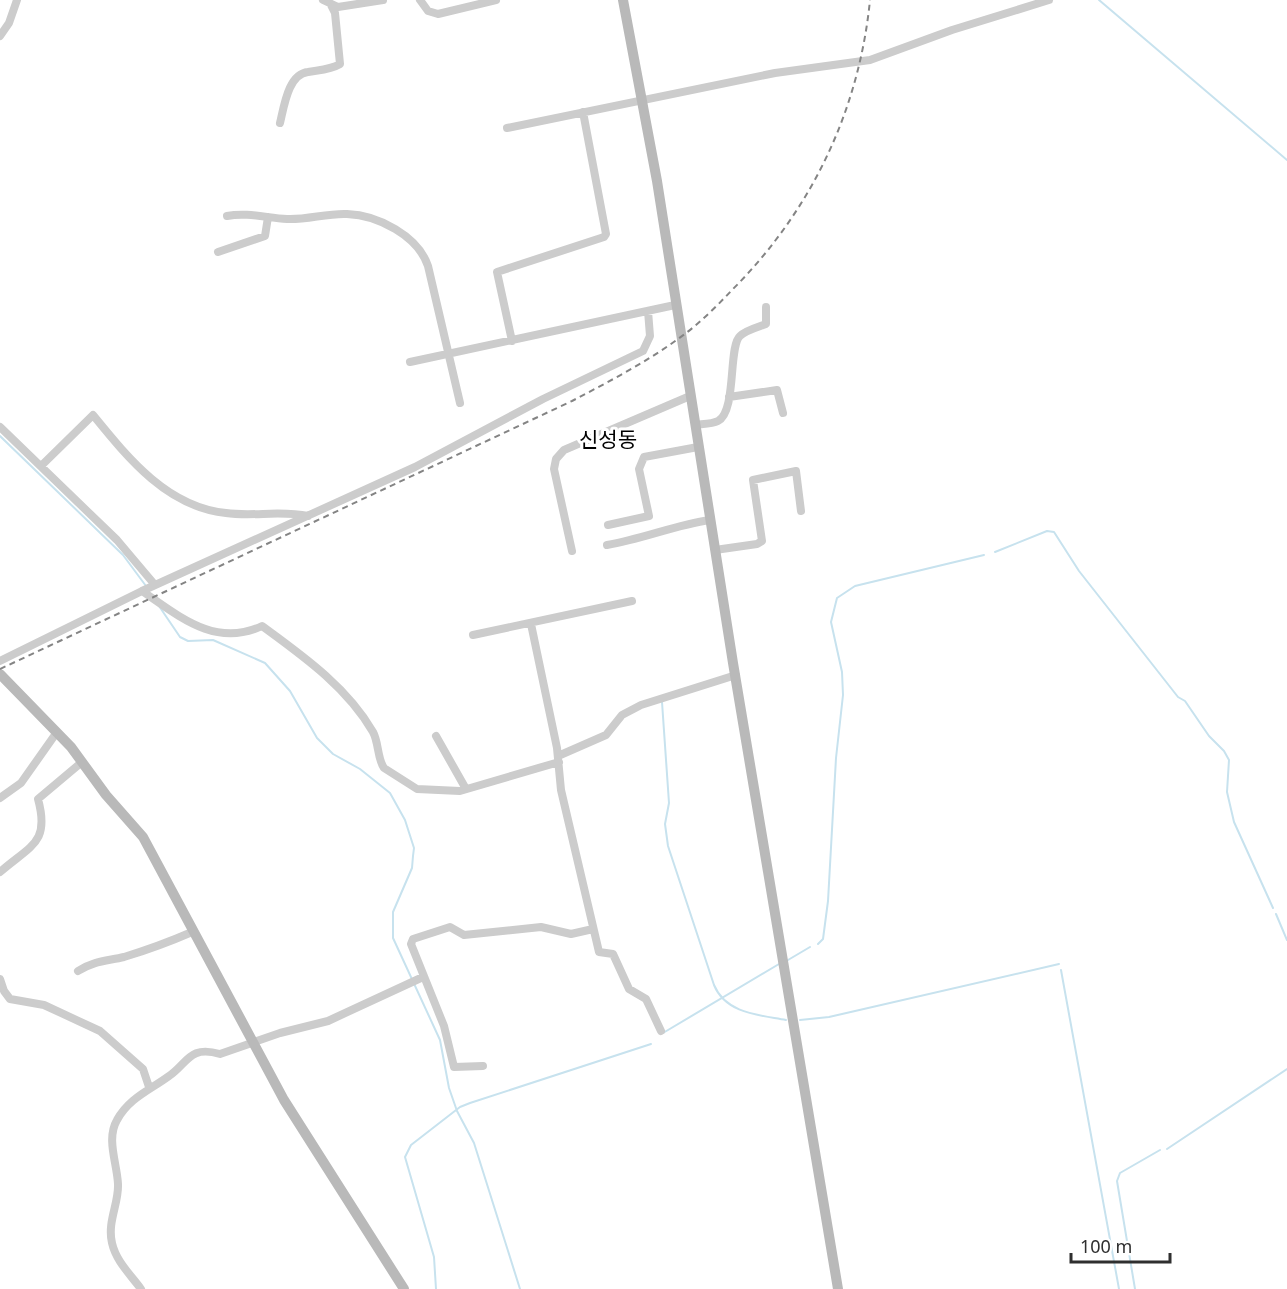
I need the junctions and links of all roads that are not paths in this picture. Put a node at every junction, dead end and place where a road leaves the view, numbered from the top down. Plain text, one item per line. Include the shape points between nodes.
1 (17, 0) edge
2 (322, 0) edge
3 (383, 0) edge
4 (420, 0) edge
5 (496, 0) edge
6 (623, 0) edge
7 (1049, 0) edge
8 (332, 5) junction
9 (0, 36) edge
10 (643, 100) junction
11 (583, 112) junction
12 (279, 123) dead end
13 (507, 128) dead end
14 (227, 216) dead end
15 (268, 217) junction
16 (218, 252) dead end
17 (675, 305) junction
18 (766, 307) dead end
19 (648, 311) junction
20 (512, 341) junction
21 (449, 355) junction
22 (410, 362) dead end
23 (690, 396) junction
24 (729, 397) junction
25 (460, 403) dead end
26 (783, 413) dead end
27 (695, 425) junction
28 (0, 427) edge
29 (699, 447) junction
30 (41, 466) junction
31 (801, 511) dead end
32 (309, 516) junction
33 (710, 520) junction
34 (608, 525) dead end
35 (607, 545) dead end
36 (716, 550) junction
37 (572, 551) dead end
38 (155, 585) junction
39 (142, 591) junction
40 (632, 601) dead end
41 (531, 624) junction
42 (473, 635) dead end
43 (0, 661) edge
44 (736, 675) junction
45 (2, 678) edge
46 (57, 732) junction
47 (436, 736) dead end
48 (559, 759) junction
49 (82, 762) junction
50 (466, 789) junction
51 (0, 798) edge
52 (0, 872) edge
53 (593, 929) junction
54 (192, 932) junction
55 (78, 970) dead end
56 (423, 976) junction
57 (0, 978) edge
58 (661, 1031) dead end
59 (253, 1043) junction
60 (483, 1066) dead end
61 (149, 1087) junction
62 (141, 1289) edge
63 (404, 1289) edge
64 (838, 1289) edge

1 - 9 street
2 - 8 street
3 - 8 street via 347,7
4 - 5 street via 428,11 438,14
6 - 10 main road
7 - 10 street via 870,60 775,73
8 - 12 street via 340,64 296,77
10 - 11 street
10 - 17 main road
11 - 13 street
11 - 20 street via 606,234 497,272
14 - 15 street
15 - 16 street via 265,236
15 - 21 street via 299,219 348,214 388,226 409,239 429,266
17 - 19 street
17 - 23 main road
18 - 24 street via 766,324 736,341
19 - 20 street
19 - 32 street via 650,336 643,351 415,467
20 - 21 street
21 - 22 street
21 - 25 street
23 - 27 main road
23 - 37 street via 620,424 559,455 554,469
24 - 26 street via 777,390
24 - 27 street via 721,418
27 - 29 main road
28 - 30 street
29 - 33 main road
29 - 34 street via 644,457 639,469 649,516
30 - 32 street via 93,415 146,476 190,502 228,514 275,512
30 - 38 street via 117,540
31 - 36 street via 796,471 753,480 762,541
32 - 38 street
33 - 35 street
33 - 36 main road
36 - 44 main road
38 - 39 street
39 - 43 street
39 - 50 street via 186,620 219,634 240,634 262,626 319,669 355,708 374,734 384,768 417,789
40 - 41 street
41 - 42 street
41 - 48 street
44 - 48 street via 641,705 622,715 606,735
44 - 64 main road
45 - 46 main road
46 - 49 main road
46 - 51 street via 21,783
47 - 50 street
48 - 50 street
48 - 53 street via 561,790
49 - 52 street via 38,799 44,820 42,833
49 - 54 main road via 143,837
53 - 56 street via 571,934 541,927 464,934 454,927 442,927 411,941
53 - 58 street via 599,952 613,954 629,989 646,999
54 - 55 street via 157,947 92,962
54 - 59 main road
56 - 59 street via 328,1021
56 - 60 street via 444,1026 454,1067
57 - 61 street via 10,999 44,1005 95,1028 143,1069
59 - 61 street via 220,1054 210,1051 189,1056 170,1076
59 - 63 main road via 284,1100
61 - 62 street via 118,1118 112,1138 118,1184 111,1242 124,1268

